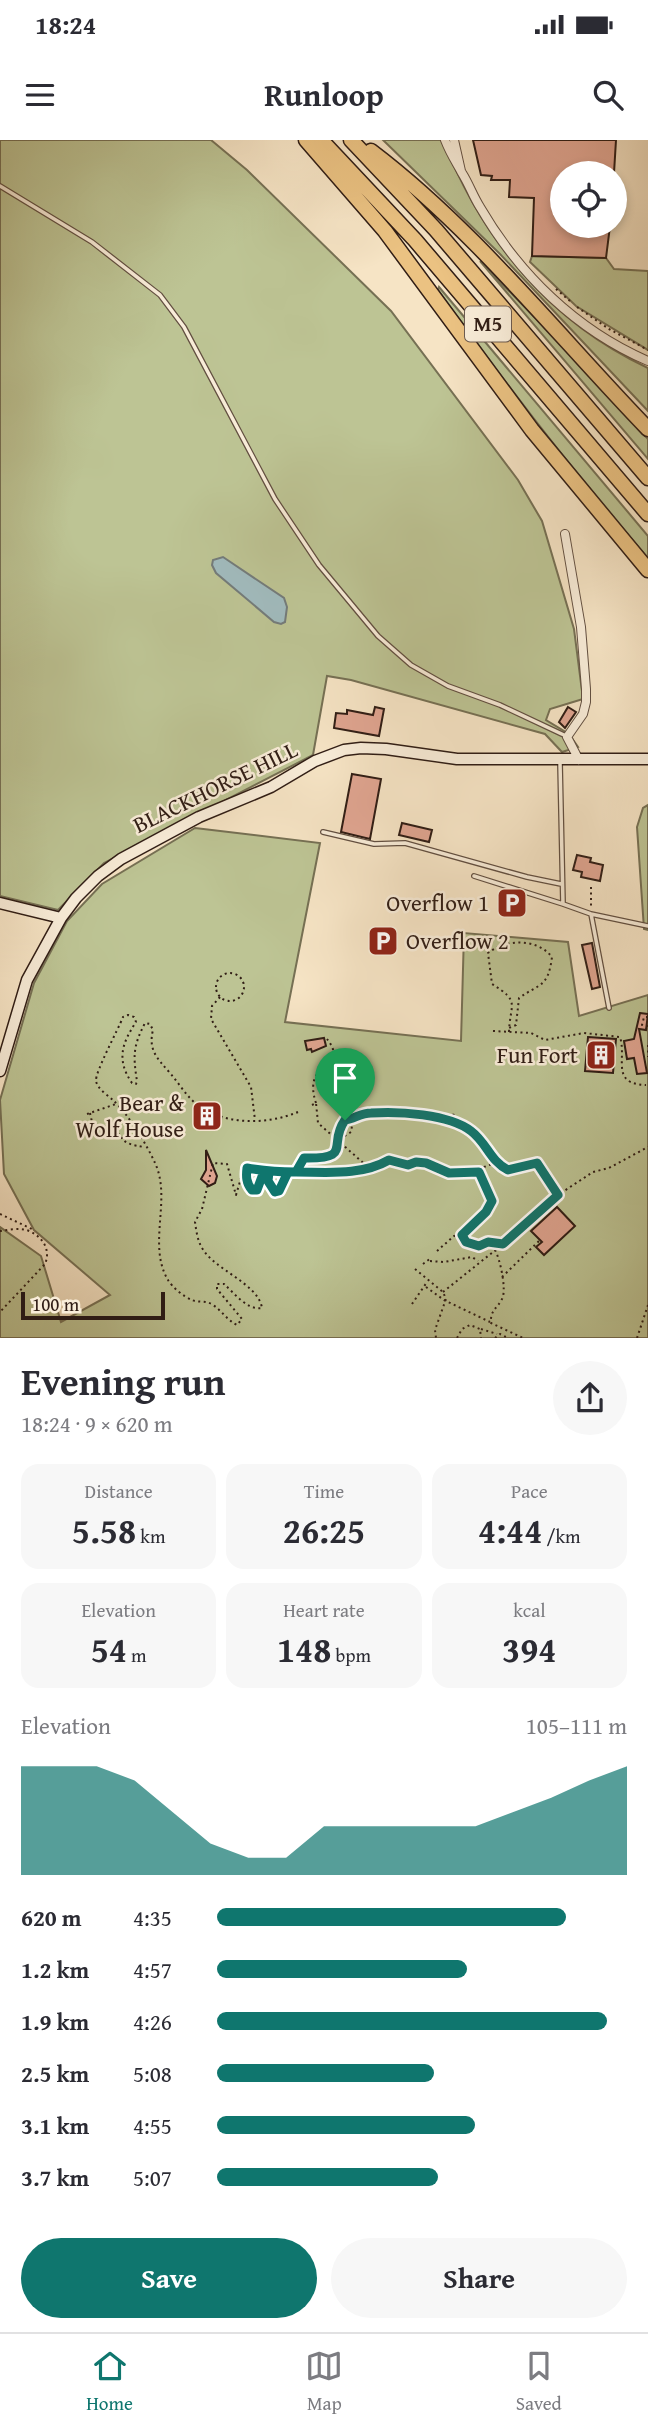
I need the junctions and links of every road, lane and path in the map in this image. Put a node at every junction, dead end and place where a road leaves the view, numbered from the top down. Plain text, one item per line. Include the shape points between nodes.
1 (295, 140) edge
2 (306, 140) edge
3 (321, 140) edge
4 (351, 140) edge
5 (356, 140) edge
6 (445, 140) edge
7 (454, 140) edge
8 (461, 171) junction
9 (0, 186) edge
10 (385, 231) junction
11 (554, 286) dead end
12 (648, 350) edge
13 (648, 361) edge
14 (648, 429) edge
15 (648, 478) edge
16 (648, 514) edge
17 (565, 534) dead end
18 (648, 570) edge
19 (567, 737) junction
20 (648, 759) edge
21 (579, 760) junction
22 (560, 761) junction
23 (323, 832) dead end
24 (474, 876) dead end
25 (561, 884) junction
26 (591, 887) dead end
27 (0, 903) edge
28 (563, 904) junction
29 (591, 914) junction
30 (61, 918) junction
31 (648, 926) edge
32 (220, 998) junction
33 (609, 1007) dead end
34 (648, 1017) edge
35 (648, 1026) edge
36 (509, 1028) junction
37 (493, 1031) dead end
38 (509, 1032) junction
39 (327, 1039) dead end
40 (648, 1045) edge
41 (648, 1057) edge
42 (0, 1072) edge
43 (647, 1084) edge
44 (117, 1104) junction
45 (298, 1112) dead end
46 (454, 1114) dead end
47 (353, 1119) junction
48 (255, 1121) junction
49 (452, 1121) junction
50 (339, 1140) junction
51 (145, 1147) junction
52 (648, 1147) edge
53 (495, 1163) junction
54 (247, 1168) junction
55 (369, 1168) junction
56 (264, 1171) junction
57 (269, 1172) junction
58 (288, 1172) junction
59 (296, 1172) junction
60 (479, 1172) junction
61 (558, 1195) junction
62 (0, 1214) edge
63 (34, 1230) dead end
64 (0, 1231) edge
65 (462, 1235) junction
66 (540, 1240) dead end
67 (503, 1244) junction
68 (495, 1250) junction
69 (437, 1251) dead end
70 (478, 1262) junction
71 (423, 1264) dead end
72 (415, 1269) dead end
73 (501, 1278) junction
74 (428, 1281) junction
75 (426, 1287) dead end
76 (443, 1292) junction
77 (446, 1299) junction
78 (412, 1304) dead end
79 (648, 1306) edge
80 (0, 1312) edge
81 (491, 1322) junction
82 (480, 1329) junction
83 (498, 1334) junction
84 (436, 1338) edge
85 (457, 1338) edge
86 (481, 1338) edge
87 (495, 1338) edge
88 (508, 1338) edge
89 (523, 1338) edge
90 (637, 1338) edge

1 - 10 highway, M5
2 - 10 highway, M5
3 - 16 highway, M5 via 415,240
4 - 15 highway, M5 via 436,230
5 - 14 highway, M5 via 402,175 485,254
6 - 8 street
7 - 8 street
8 - 13 street via 493,228 545,292 589,329
9 - 19 lane via 92,242 160,295 184,327 275,499 319,565 378,636 411,665 447,686
10 - 18 highway, M5 via 532,430
11 - 12 path via 609,329
17 - 19 street via 586,689 583,714
19 - 21 street
20 - 21 main road, BLACKHORSE HILL
21 - 22 main road, BLACKHORSE HILL
22 - 25 lane
22 - 30 main road, BLACKHORSE HILL via 457,759 361,748 329,755 121,859 87,886
23 - 25 lane via 374,844 405,843
24 - 28 lane
25 - 28 lane
26 - 29 path
27 - 30 main road
28 - 29 lane
29 - 31 lane
29 - 33 lane
30 - 42 main road, BLACKHORSE HILL via 27,980
32 - 32 path via 230,1002 240,997 244,987 240,976 230,972 219,977 215,987
32 - 48 path via 212,1006 211,1019 251,1087
34 - 35 path via 642,1025
36 - 36 path via 512,1001 492,984 488,953 504,943 539,946 552,957 545,980 519,998 516,1025
36 - 38 path
37 - 38 path
38 - 43 path via 531,1033 545,1040 584,1033 620,1037 627,1081
39 - 50 path via 335,1056 315,1076 314,1104 318,1123
40 - 41 path
44 - 48 path via 96,1080 123,1017 128,1015 136,1022 121,1058 132,1083 138,1081 135,1043 145,1023 150,1024 153,1052 194,1101 228,1119
44 - 51 path
44 - 51 path via 89,1114 92,1122 112,1127 122,1140
45 - 48 path via 273,1121
46 - 49 path
47 - 49 path via 368,1113 418,1114
47 - 50 path via 351,1132
47 - 50 path via 339,1128
49 - 53 path via 477,1136
50 - 55 path
50 - 59 path via 335,1153 324,1159 304,1158
51 - 54 path via 160,1180 160,1249 169,1282 192,1300 215,1306 237,1325 242,1319 217,1284 224,1283 251,1308 259,1310 262,1304 200,1246 195,1222 212,1166 227,1164 236,1195
52 - 61 path via 593,1172
53 - 60 path
53 - 61 path via 508,1170 537,1163
54 - 56 path
54 - 56 path via 247,1181 254,1191
55 - 59 path
55 - 60 path via 389,1160 426,1163 449,1173
56 - 57 path
57 - 58 path
57 - 58 path via 268,1181 275,1192
58 - 59 path
60 - 65 path via 492,1201
61 - 67 path
62 - 63 path
64 - 80 path via 31,1231 47,1247 49,1256
65 - 67 path via 471,1245
65 - 69 path
66 - 73 path
67 - 68 path
68 - 70 path
68 - 73 path
70 - 71 path via 472,1257 444,1262 430,1259
70 - 76 path
72 - 74 path
73 - 81 path via 505,1289 492,1310
74 - 76 path
74 - 78 path
75 - 77 path
76 - 77 path
77 - 81 path
77 - 84 path
79 - 90 path
81 - 89 path
82 - 83 path
82 - 85 path via 470,1325
82 - 86 path
83 - 87 path
83 - 88 path

